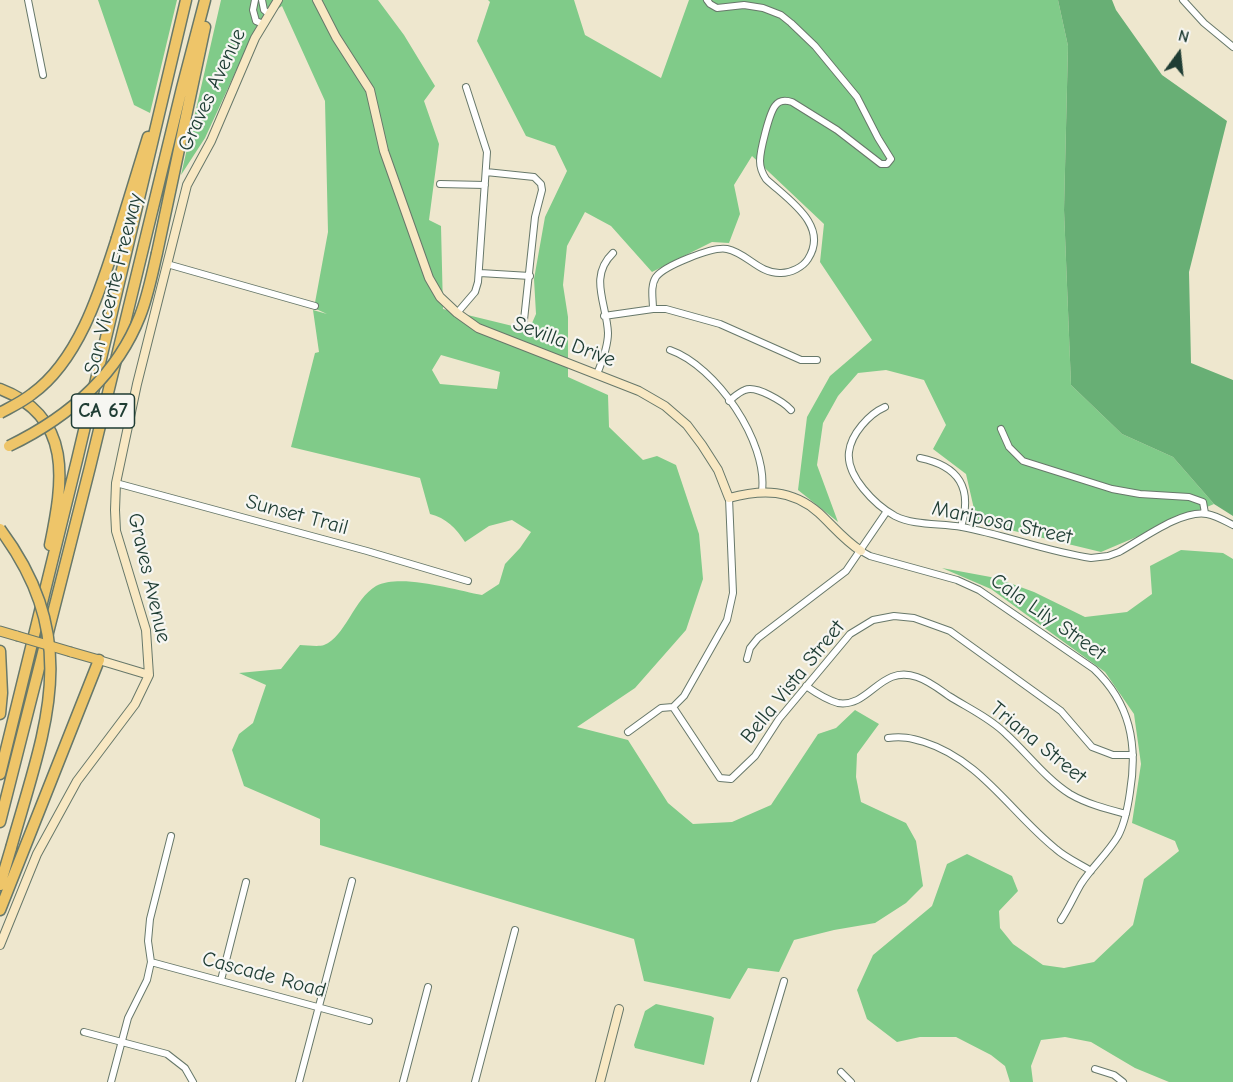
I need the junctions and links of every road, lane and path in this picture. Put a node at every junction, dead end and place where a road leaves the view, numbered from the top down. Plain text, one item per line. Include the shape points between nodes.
1 (28, 0) edge
2 (186, 0) edge
3 (205, 0) edge
4 (211, 0) edge
5 (255, 0) edge
6 (262, 0) edge
7 (278, 0) edge
8 (317, 0) edge
9 (707, 0) edge
10 (1183, 0) edge
11 (269, 14) junction
12 (263, 24) junction
13 (1233, 47) edge
14 (43, 75) dead end
15 (466, 87) dead end
16 (161, 109) junction
17 (486, 172) junction
18 (440, 184) dead end
19 (485, 185) junction
20 (613, 253) dead end
21 (167, 264) junction
22 (480, 273) junction
23 (530, 276) junction
24 (315, 306) dead end
25 (653, 309) junction
26 (457, 313) junction
27 (604, 316) junction
28 (524, 320) dead end
29 (670, 350) dead end
30 (818, 360) dead end
31 (597, 374) junction
32 (0, 389) edge
33 (729, 401) junction
34 (885, 407) dead end
35 (791, 410) dead end
36 (0, 413) edge
37 (1001, 429) dead end
38 (0, 451) edge
39 (920, 458) dead end
40 (116, 483) junction
41 (762, 491) junction
42 (729, 498) junction
43 (887, 511) junction
44 (1205, 513) junction
45 (1233, 525) edge
46 (961, 526) junction
47 (0, 529) edge
48 (861, 551) junction
49 (468, 581) dead end
50 (0, 631) edge
51 (0, 651) edge
52 (747, 659) dead end
53 (99, 660) junction
54 (28, 661) junction
55 (149, 675) junction
56 (806, 686) junction
57 (673, 707) junction
58 (0, 714) edge
59 (628, 732) dead end
60 (888, 738) dead end
61 (1133, 755) junction
62 (0, 774) edge
63 (1126, 814) junction
64 (0, 822) edge
65 (171, 836) dead end
66 (1091, 871) junction
67 (352, 881) dead end
68 (246, 882) dead end
69 (0, 885) edge
70 (0, 910) edge
71 (1060, 920) dead end
72 (514, 930) dead end
73 (0, 945) edge
74 (151, 962) junction
75 (220, 980) junction
76 (784, 981) dead end
77 (428, 987) dead end
78 (319, 1007) junction
79 (619, 1010) dead end
80 (369, 1021) dead end
81 (84, 1032) dead end
82 (122, 1042) junction
83 (1095, 1069) dead end
84 (842, 1072) dead end
85 (111, 1082) edge
86 (193, 1082) edge
87 (298, 1082) edge
88 (403, 1082) edge
89 (475, 1082) edge
90 (600, 1082) edge
91 (754, 1082) edge
92 (851, 1082) edge
93 (1123, 1082) edge

1 - 14 street
2 - 16 highway, San Vicente Freeway / CA 67
3 - 64 highway, San Vicente Freeway / CA 67
4 - 38 highway, bridge via 140,317 118,357 88,395 66,414
5 - 12 street via 256,21
6 - 11 street
7 - 11 street
8 - 26 street, Sevilla Drive via 370,90 384,151 429,278 440,297
9 - 25 street via 717,8 763,8 791,23 821,52 857,97 890,154 890,161 881,164 837,130 792,102 782,101 773,110 760,167 766,179 811,223 815,239 807,260 801,267 781,273 759,267 727,249 705,252 660,274 653,285
10 - 13 street
11 - 12 street
12 - 21 street, Graves Avenue via 187,185
15 - 17 street via 487,152
16 - 36 highway, bridge via 150,132 93,309 52,375 33,394
16 - 54 highway, San Vicente Freeway / CA 67
17 - 19 street
17 - 23 street via 534,177 541,184
18 - 19 street
19 - 22 street
20 - 27 street via 601,273
21 - 24 street
21 - 40 street, Graves Avenue
22 - 23 street
22 - 26 street via 475,292
23 - 28 street
25 - 27 street
25 - 30 street via 720,324 801,360
26 - 31 street, Sevilla Drive via 478,328
27 - 31 street via 608,332
29 - 33 street via 683,354 700,368
31 - 42 street, Sevilla Drive via 639,391 687,425 718,470
32 - 54 highway via 21,398 44,420 56,445 61,475
33 - 35 street via 746,389 754,390 784,402
33 - 41 street via 757,450 764,482
34 - 43 street, Mariposa Street via 874,412 857,433 849,460 856,480
37 - 44 street via 1023,461 1112,489 1189,497 1203,502
39 - 46 street via 937,462 955,473 964,492
40 - 49 street, Sunset Trail
40 - 55 street, Graves Avenue via 116,531 146,630
41 - 42 street, Cala Lily Street
41 - 48 street, Cala Lily Street via 784,494 804,503
42 - 57 street, Sevilla Drive via 731,609 684,696
43 - 46 street, Mariposa Street via 912,521
43 - 48 street
44 - 45 street
44 - 46 street, Mariposa Street via 1185,516 1119,552 1097,558
47 - 69 highway, bridge via 39,598 48,630 51,680 42,741
48 - 52 street via 846,571 758,638
48 - 61 street, Cala Lily Street via 979,590 1094,669 1120,705 1133,742
50 - 53 main road, bridge
51 - 58 highway
53 - 55 street
53 - 70 highway
54 - 62 highway, San Vicente Freeway / CA 67
55 - 73 street, Graves Avenue via 135,704 77,781 37,854
56 - 57 street, Bella Vista Street via 755,756 726,780 720,778
56 - 61 street, Bella Vista Street via 861,626 887,616 914,618 950,632 1061,711 1097,750
56 - 63 street, Triana Street via 840,703 861,698 891,677 921,678 994,724 1069,794
57 - 59 street via 661,708
60 - 66 street via 902,736 920,741 961,759 1057,850
61 - 63 street, Cala Lily Street
63 - 66 street, Cala Lily Street via 1118,836
65 - 74 street via 150,919
66 - 71 street, Cala Lily Street
67 - 78 street
68 - 75 street
72 - 89 street
74 - 75 street, Cascade Road
74 - 82 street
75 - 78 street, Cascade Road
76 - 91 street
77 - 88 street
78 - 80 street, Cascade Road
78 - 87 street
79 - 90 street
81 - 82 street
82 - 85 street
82 - 86 street via 167,1054 185,1068
83 - 93 street
84 - 92 street

